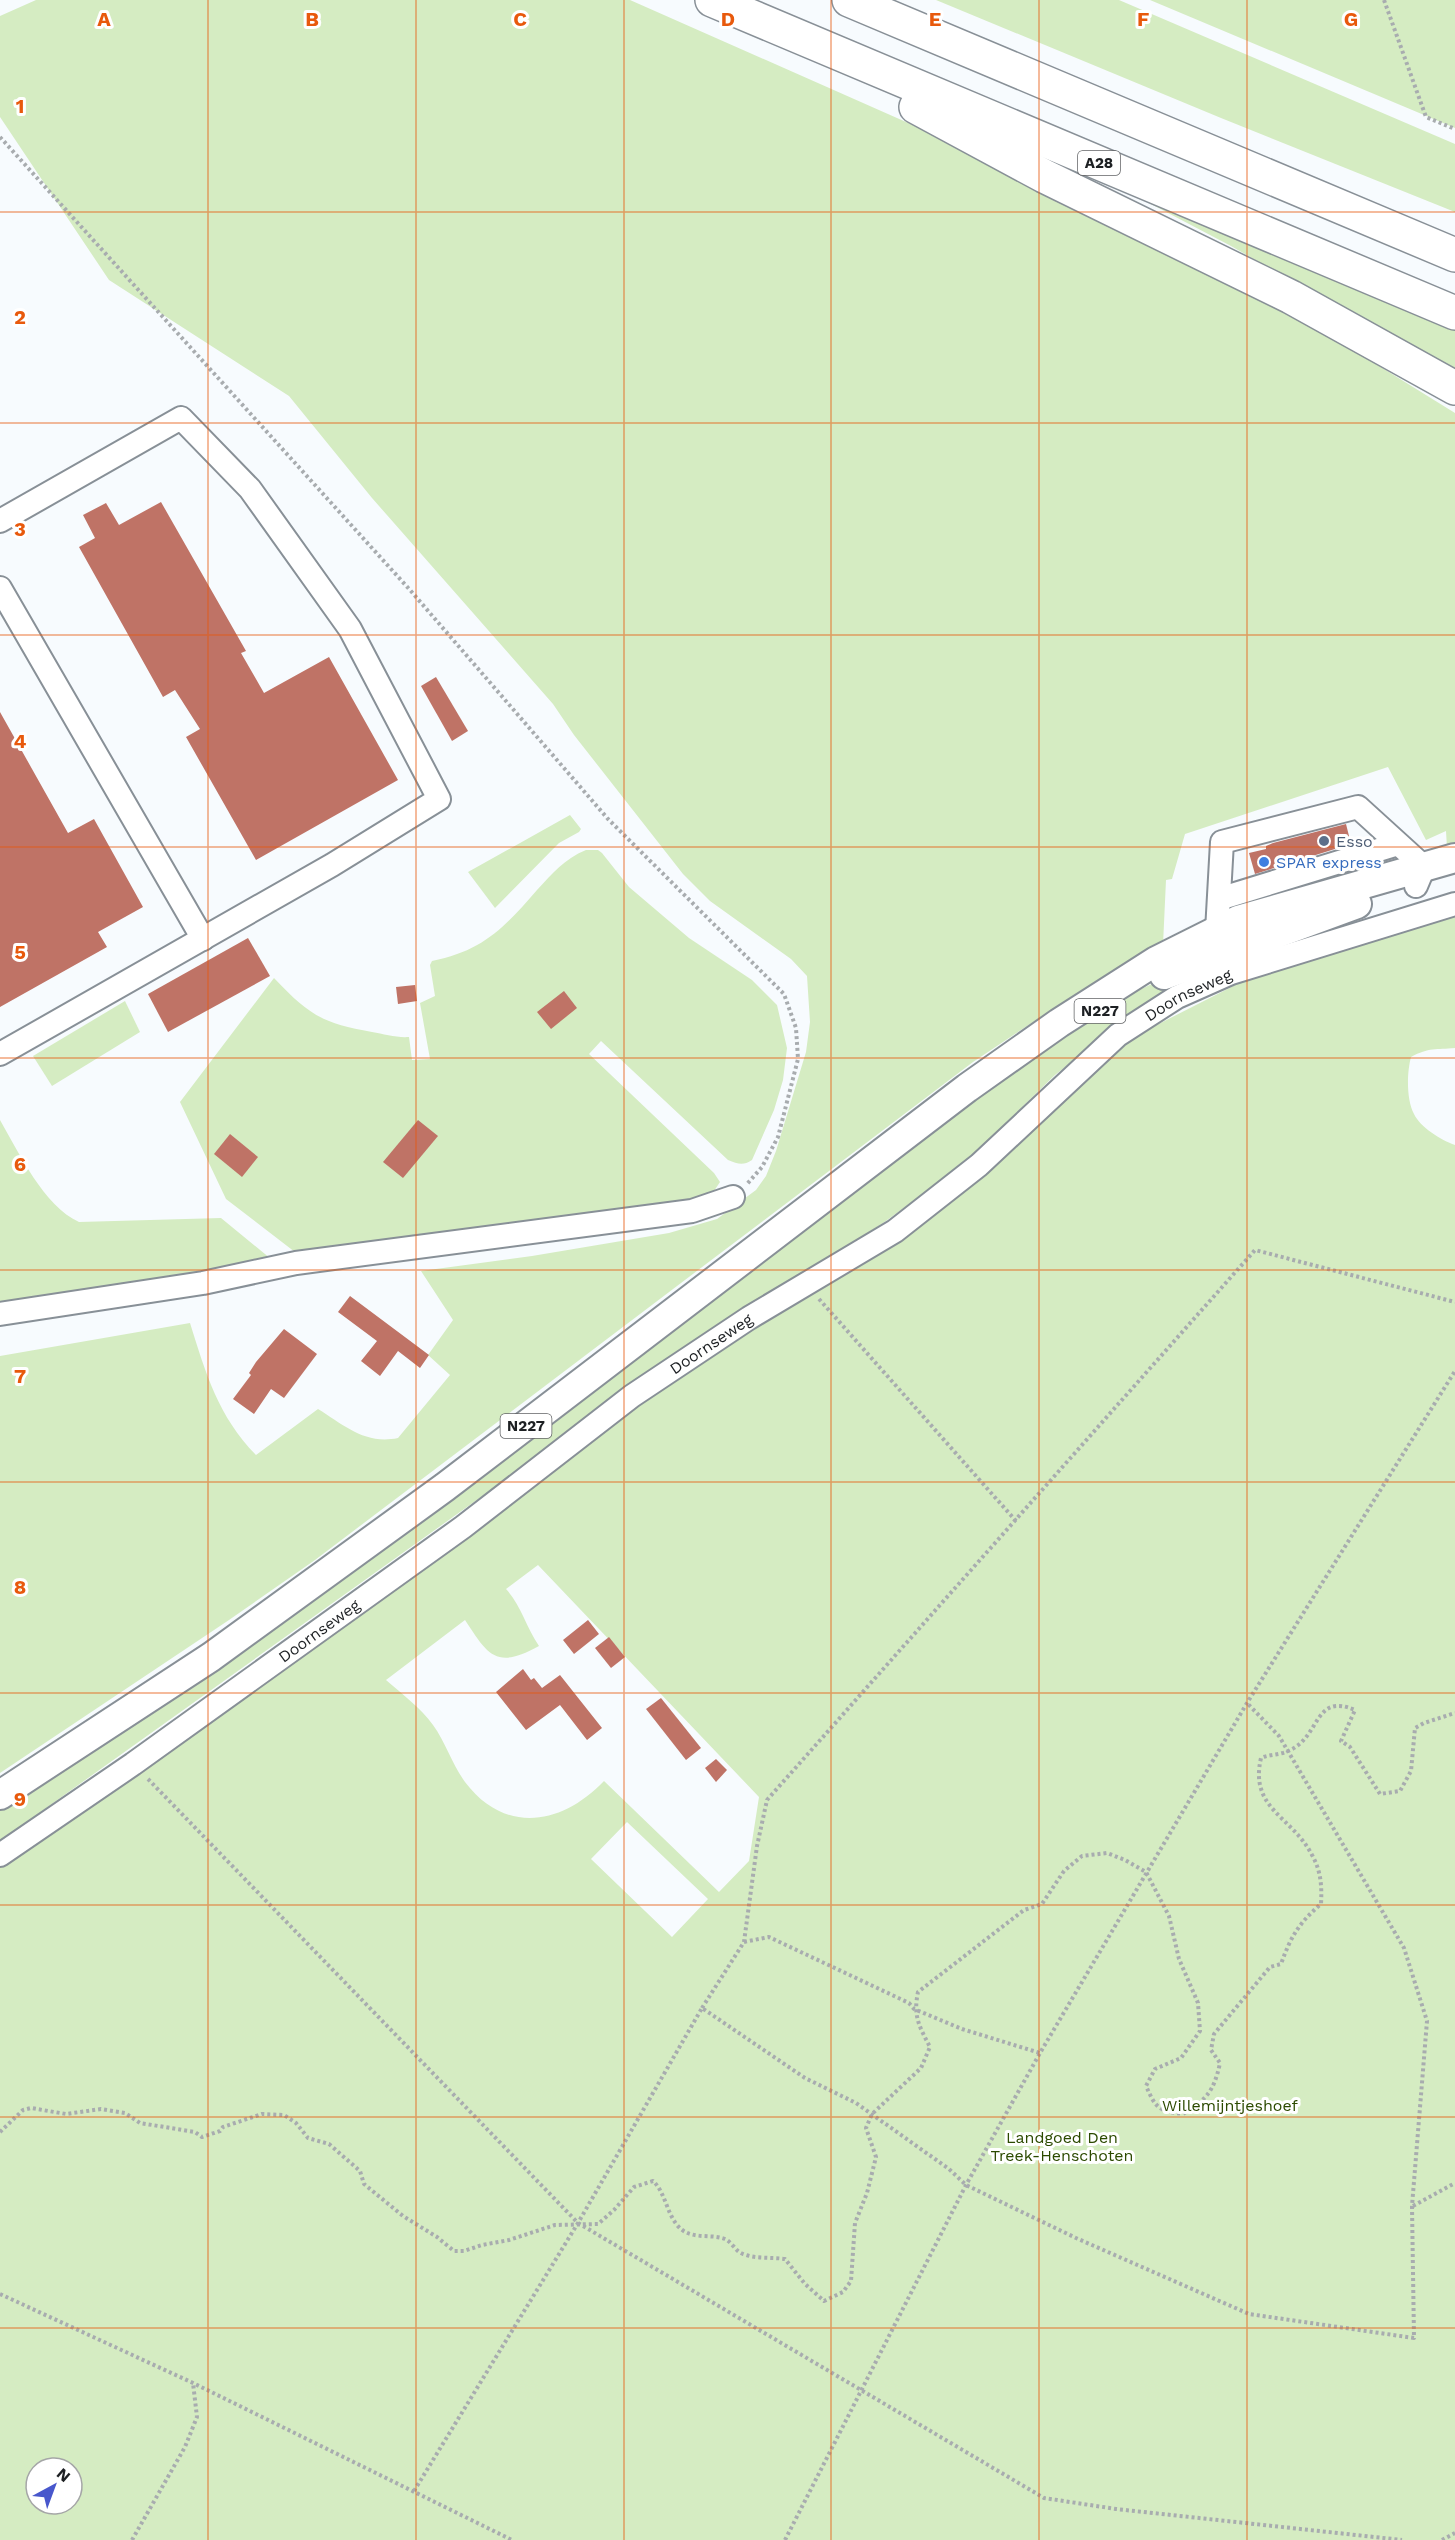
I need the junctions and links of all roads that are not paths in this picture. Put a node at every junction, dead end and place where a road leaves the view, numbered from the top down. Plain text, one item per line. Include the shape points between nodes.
1 (712, 0) edge
2 (849, 0) edge
3 (743, 13) junction
4 (1455, 255) edge
5 (1455, 314) edge
6 (1455, 388) edge
7 (0, 521) edge
8 (0, 588) edge
9 (1398, 844) junction
10 (1455, 858) edge
11 (1455, 875) edge
12 (1420, 877) junction
13 (1219, 899) junction
14 (1455, 904) edge
15 (203, 939) junction
16 (1228, 939) junction
17 (0, 1054) edge
18 (733, 1197) road end
19 (0, 1314) edge
20 (0, 1795) edge
21 (0, 1855) edge

1 - 3 highway, A28
2 - 4 highway
3 - 5 highway, A28
3 - 6 highway, A28 via 1044,176 1292,297
7 - 15 street via 181,418 250,489 350,629 439,799
8 - 15 street
9 - 12 street
9 - 13 street
9 - 13 street via 1358,807 1222,842
10 - 12 main road, Doornseweg / N227
11 - 12 main road, Doornseweg / N227
12 - 16 main road, Doornseweg / N227 via 1238,920
13 - 16 street
14 - 21 street, Doornseweg via 1231,972 1177,997 1118,1035 979,1165 895,1231 749,1318 633,1396 464,1527
15 - 17 street
16 - 20 main road, Doornseweg / N227 via 967,1088 446,1487 211,1657
18 - 19 street via 692,1211 296,1263 202,1283

